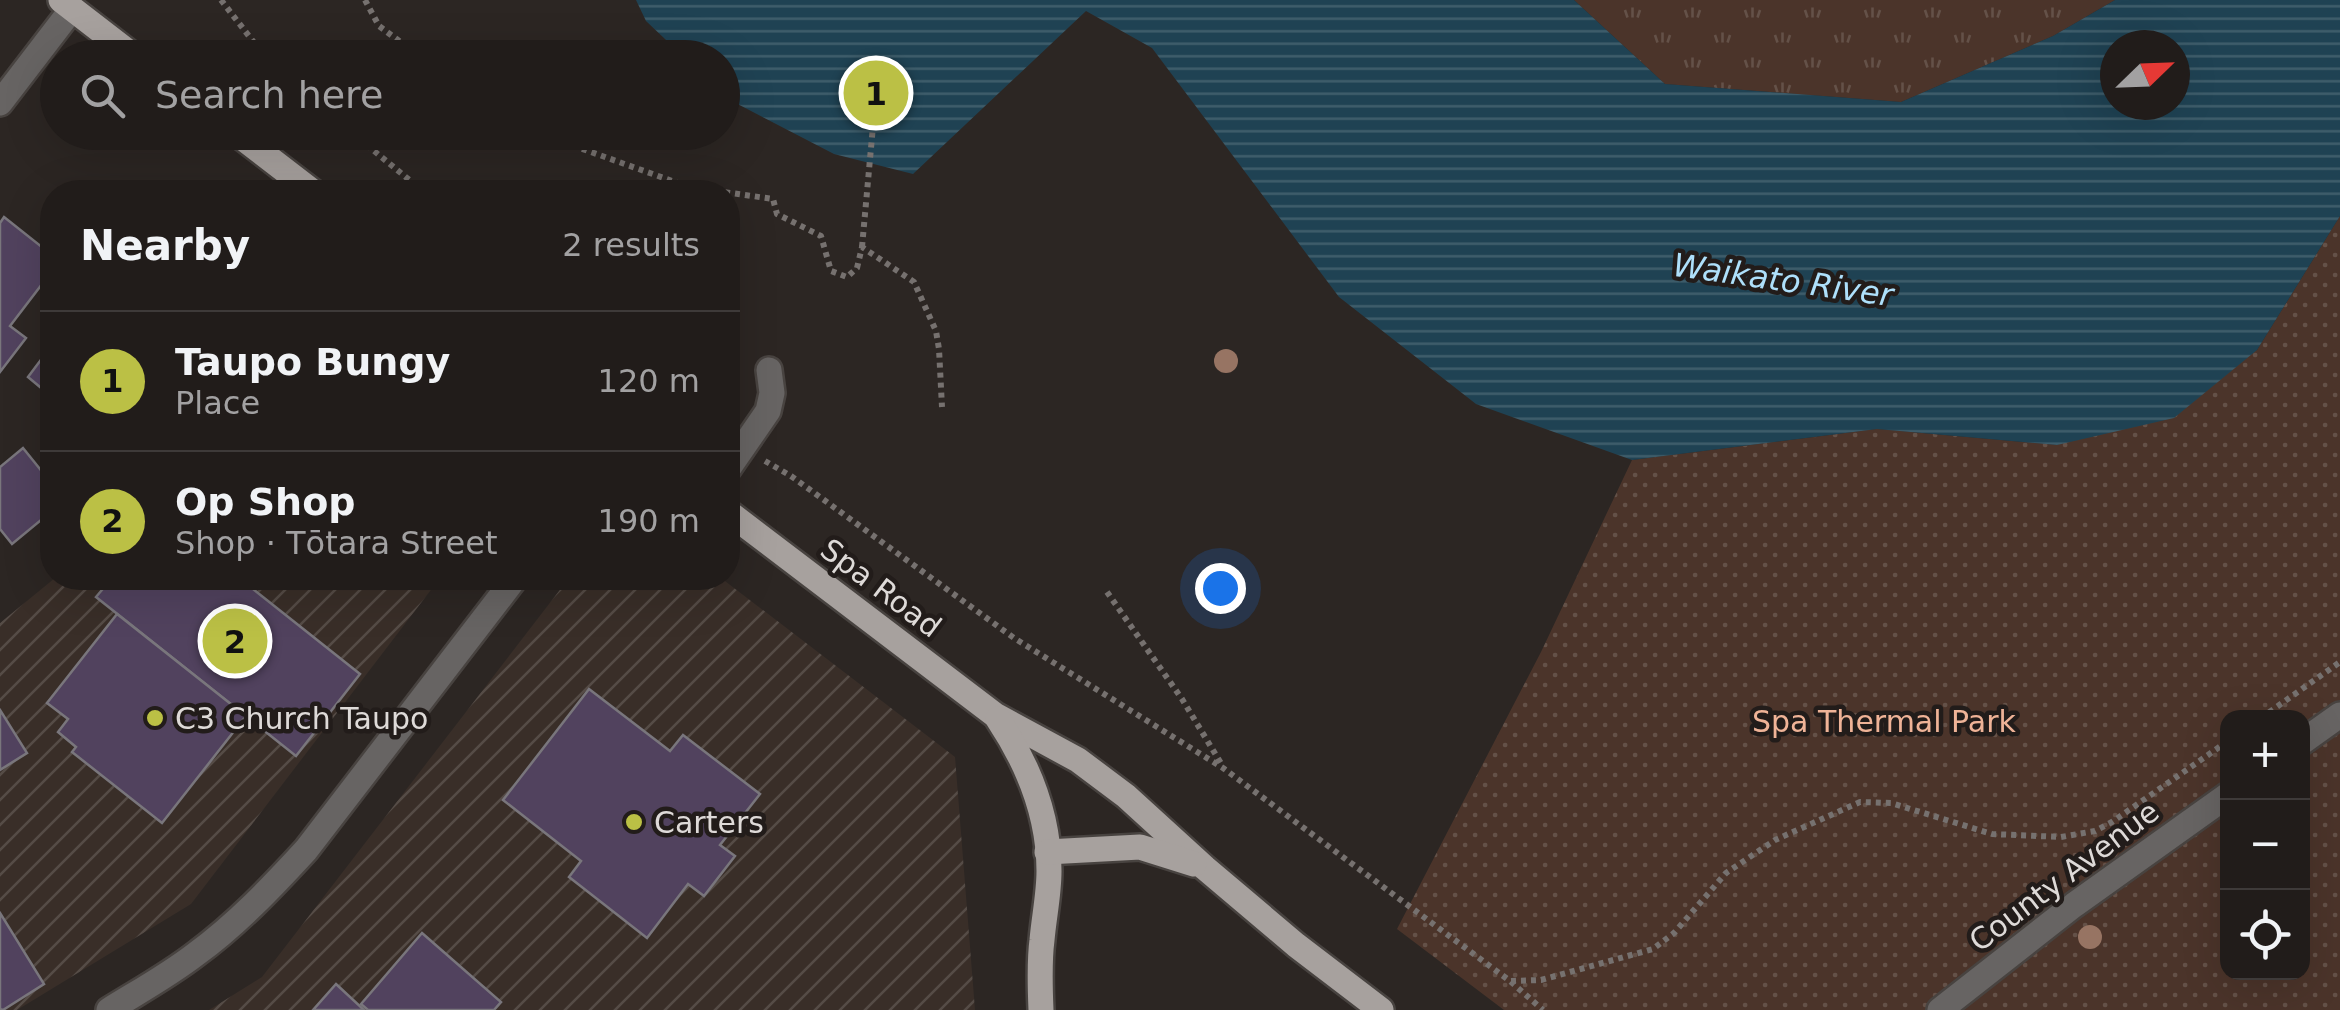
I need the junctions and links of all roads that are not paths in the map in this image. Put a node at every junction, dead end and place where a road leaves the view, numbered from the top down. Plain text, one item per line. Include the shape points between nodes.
1 (66, 4) edge
2 (42, 40) edge
3 (113, 40) edge
4 (40, 43) edge
5 (0, 103) edge
6 (258, 150) edge
7 (297, 180) edge
8 (769, 370) dead end
9 (740, 452) edge
10 (740, 521) edge
11 (507, 590) edge
12 (995, 715) junction
13 (2340, 715) edge
14 (2310, 736) edge
15 (2221, 800) edge
16 (1047, 852) junction
17 (1205, 868) junction
18 (109, 1010) edge
19 (1041, 1010) edge
20 (1380, 1010) edge
21 (1940, 1010) edge

1 - 2 street
1 - 3 main road
4 - 5 street
6 - 7 main road
8 - 9 street via 768,411
10 - 12 main road, Spa Road
11 - 18 street via 272,886 195,955
12 - 16 main road, Spa Road via 1038,797
12 - 17 main road, Spa Road via 1078,760
13 - 14 street
15 - 21 street, County Avenue
16 - 17 main road, Spa Road via 1140,846
16 - 19 main road
17 - 20 main road, Spa Road

